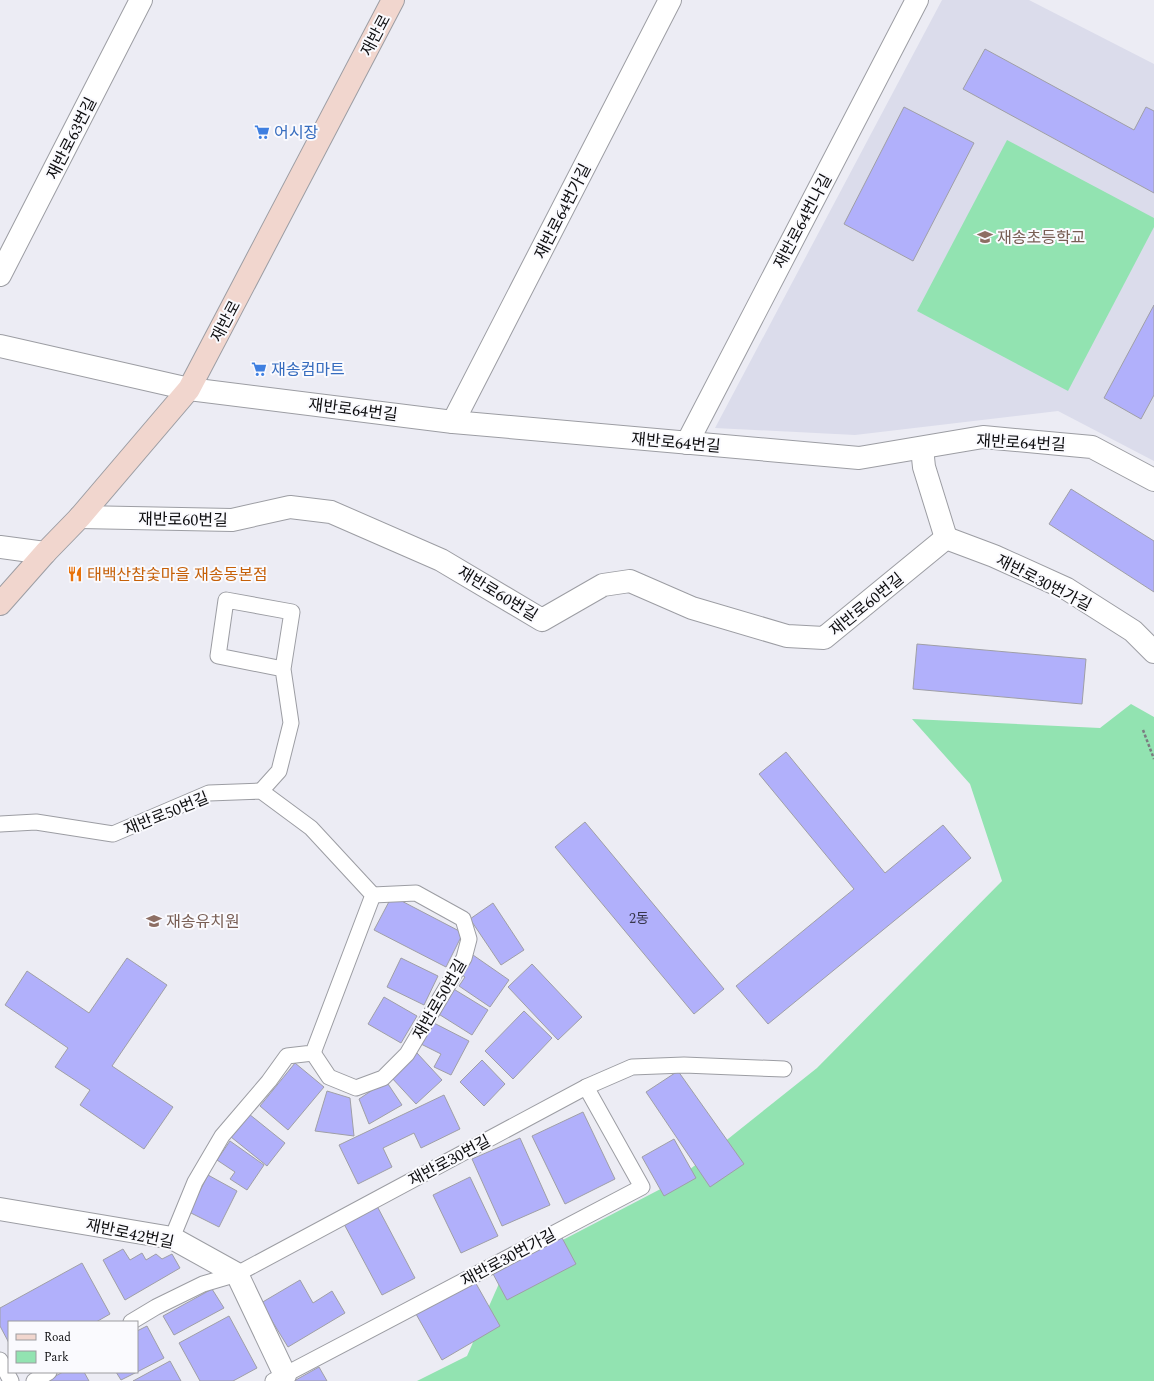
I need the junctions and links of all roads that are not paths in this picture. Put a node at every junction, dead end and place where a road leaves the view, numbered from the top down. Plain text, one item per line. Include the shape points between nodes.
1 (141, 0) edge
2 (393, 0) edge
3 (670, 0) edge
4 (917, 0) edge
5 (0, 275) edge
6 (0, 346) edge
7 (189, 389) junction
8 (453, 422) junction
9 (687, 443) junction
10 (922, 448) junction
11 (1154, 480) edge
12 (80, 517) junction
13 (946, 538) junction
14 (0, 548) edge
15 (45, 553) junction
16 (0, 604) edge
17 (1154, 652) edge
18 (283, 669) junction
19 (261, 791) junction
20 (0, 824) edge
21 (373, 895) junction
22 (314, 1053) junction
23 (784, 1069) dead end
24 (586, 1088) junction
25 (0, 1209) edge
26 (172, 1238) junction
27 (237, 1274) junction
28 (133, 1321) edge
29 (0, 1360) edge
30 (47, 1373) edge
31 (279, 1378) edge
32 (11, 1381) edge
33 (34, 1381) edge

1 - 5 street, 재반로63번길
2 - 7 main road, 재반로
3 - 8 street, 재반로64번가길
4 - 9 street, 재반로64번나길
6 - 7 street
7 - 8 street, 재반로64번길
7 - 12 main road, 재반로
8 - 9 street, 재반로64번길
9 - 10 street, 재반로64번길 via 859,458
10 - 11 street, 재반로64번길 via 983,437 1092,446
10 - 13 street via 924,467
12 - 13 street, 재반로60번길 via 232,520 290,507 331,512 441,560 542,620 603,584 630,581 692,608 787,636 824,638
12 - 15 main road, 재반로
13 - 17 street, 재반로30번가길 via 994,556 1066,589 1134,631
14 - 15 street
15 - 16 main road, 재반로
18 - 18 lane via 292,612 226,600 218,656
18 - 19 lane via 290,723 279,772
19 - 20 lane, 재반로50번길 via 209,793 113,834 36,822
19 - 21 lane via 311,828
21 - 22 lane
21 - 22 lane, 재반로50번길 via 416,892 463,919 469,938 464,958 407,1054 383,1078 356,1088 329,1077
22 - 26 lane via 287,1056 222,1136 194,1182
23 - 24 lane, 재반로30번길 via 684,1065 632,1067
24 - 27 lane, 재반로30번길
24 - 31 lane, 재반로30번가길 via 642,1187
25 - 26 street, 재반로42번길
26 - 27 street, 재반로42번길
27 - 28 lane, 재반로30번길 via 203,1284
27 - 31 street
29 - 32 lane
30 - 33 lane

